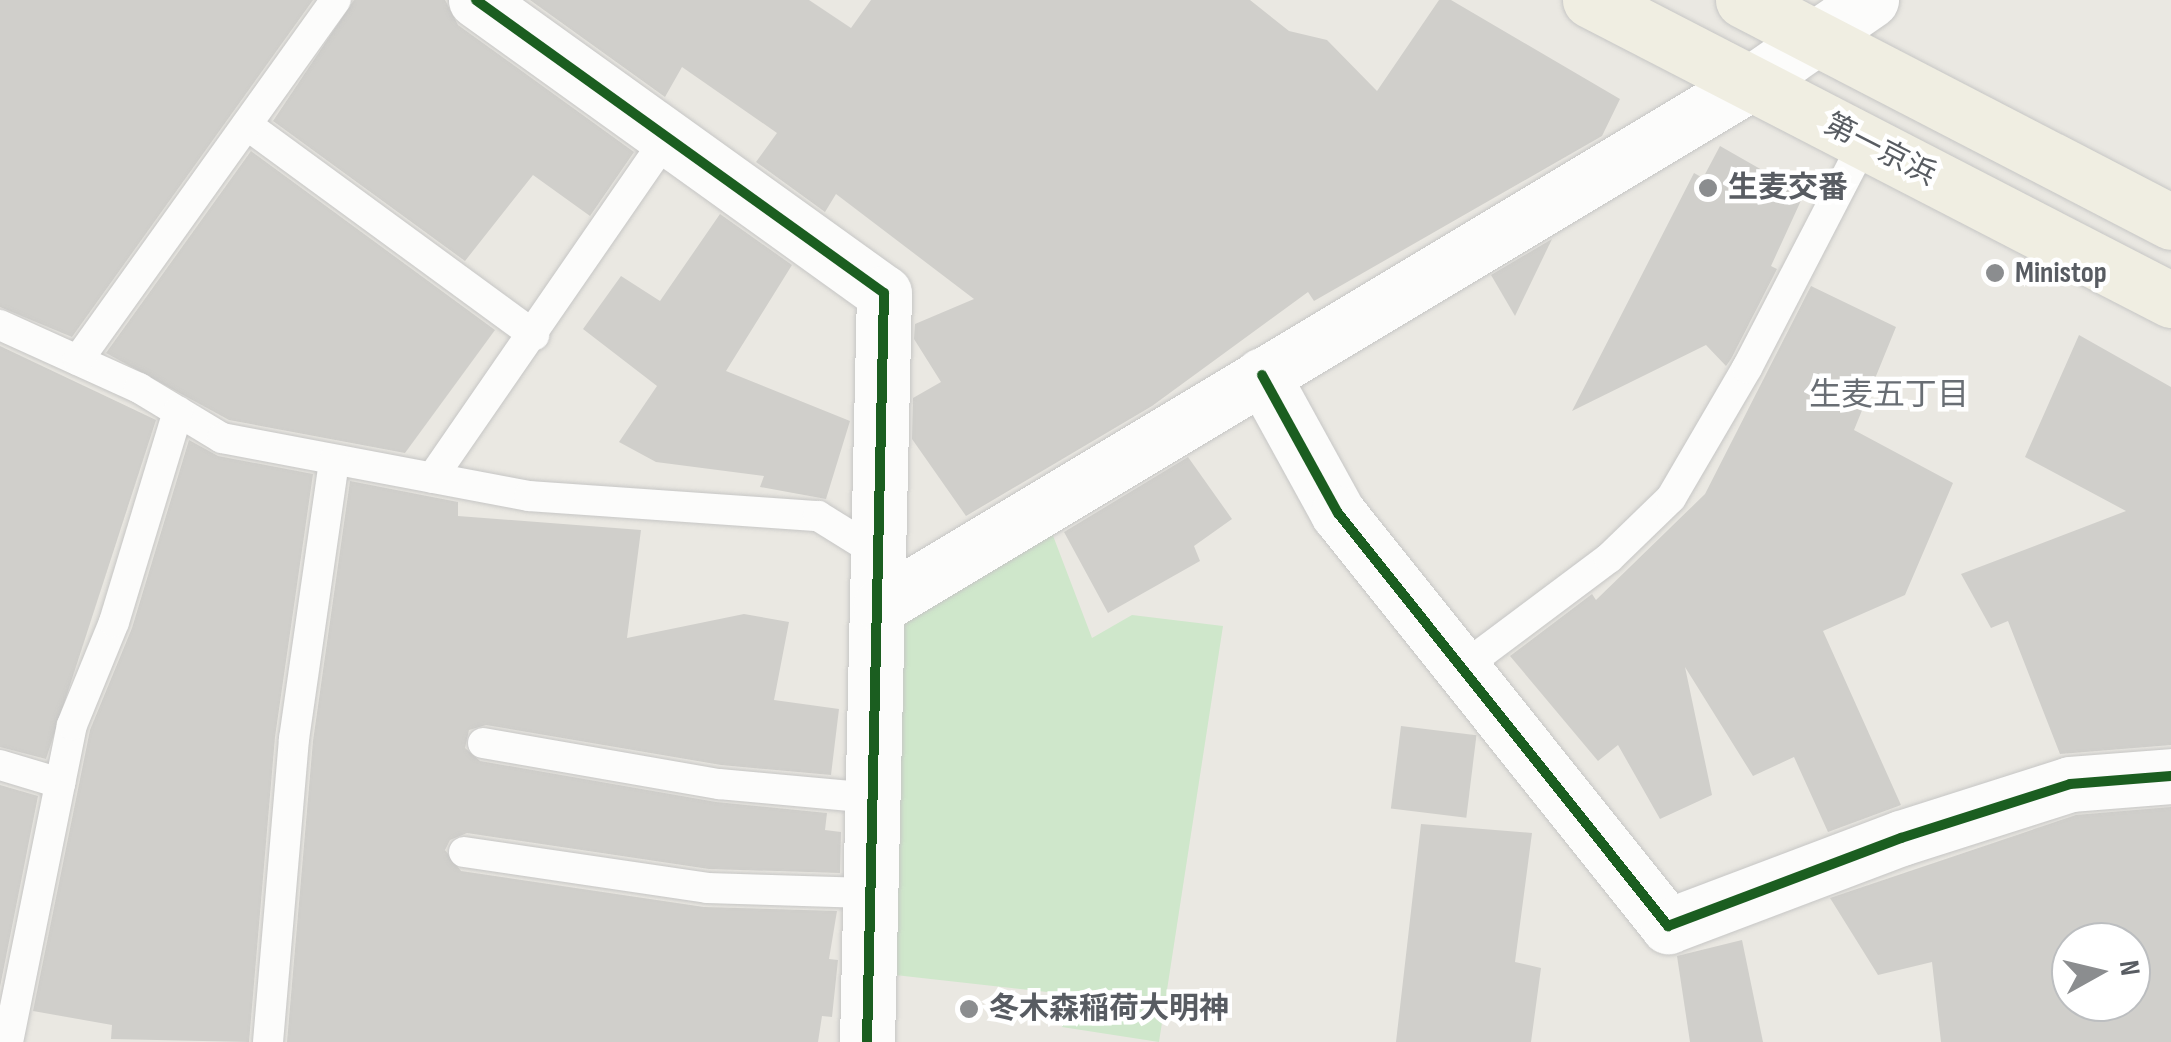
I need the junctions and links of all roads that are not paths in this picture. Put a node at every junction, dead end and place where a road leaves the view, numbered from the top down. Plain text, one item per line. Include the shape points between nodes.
1 (336, 0) edge
2 (476, 0) edge
3 (1590, 0) edge
4 (1743, 0) edge
5 (1871, 0) edge
6 (1815, 39) junction
7 (1750, 83) junction
8 (247, 125) junction
9 (669, 134) junction
10 (1864, 142) junction
11 (2171, 222) edge
12 (2171, 300) edge
13 (0, 325) edge
14 (534, 336) junction
15 (78, 360) junction
16 (1262, 374) junction
17 (178, 412) junction
18 (334, 460) junction
19 (432, 478) junction
20 (876, 552) junction
21 (881, 605) junction
22 (1462, 668) junction
23 (484, 743) dead end
24 (0, 765) edge
25 (2171, 776) edge
26 (60, 782) junction
27 (872, 798) junction
28 (464, 852) dead end
29 (867, 894) junction
30 (8, 1042) edge
31 (268, 1042) edge
32 (867, 1042) edge

1 - 8 lane
2 - 9 street
3 - 7 highway, 第一京浜
4 - 6 highway
5 - 6 street
6 - 7 street
6 - 11 highway
7 - 10 highway, 第一京浜
7 - 16 street
8 - 14 lane
8 - 15 lane
9 - 14 lane
9 - 20 street via 884,293
10 - 12 highway, 第一京浜
10 - 22 lane via 1747,368 1670,498 1609,558
13 - 15 lane
14 - 19 lane
15 - 17 lane
16 - 21 street
16 - 22 street via 1338,512
17 - 18 lane via 222,438
17 - 26 lane via 114,622 72,725
18 - 19 lane
18 - 31 lane via 294,738
19 - 20 lane via 529,496 818,516
20 - 21 street
21 - 27 street
22 - 25 street via 1668,926 1901,838 2070,784
23 - 27 lane via 719,784
24 - 26 lane
26 - 30 lane
27 - 29 street
28 - 29 lane via 707,888
29 - 32 street

